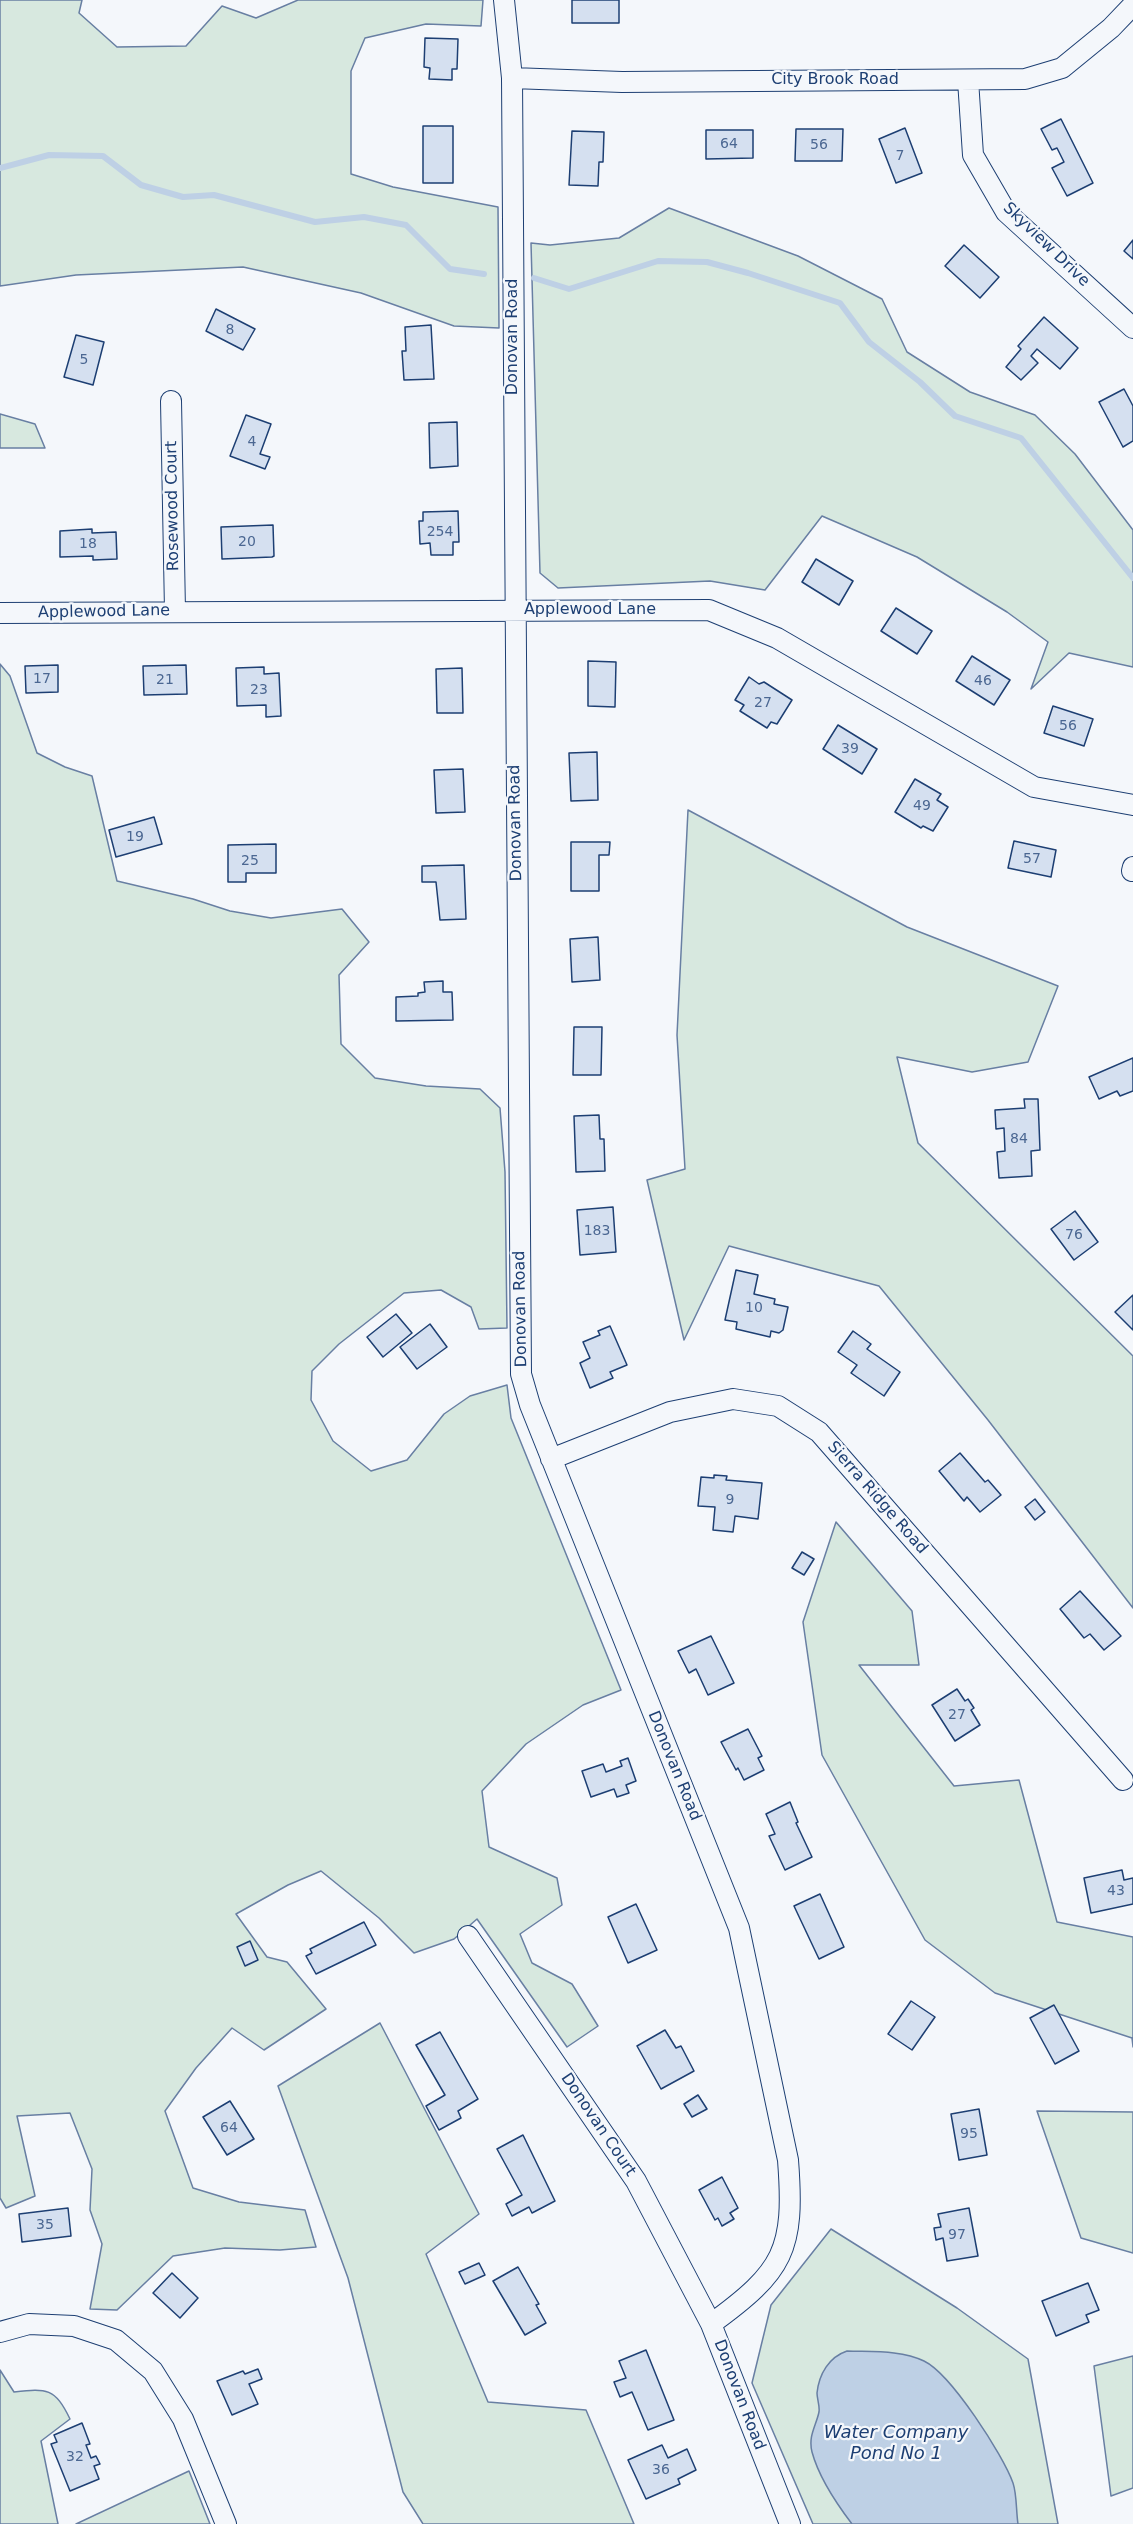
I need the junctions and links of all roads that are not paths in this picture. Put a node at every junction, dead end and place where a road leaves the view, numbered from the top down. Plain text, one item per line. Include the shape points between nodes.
1 (504, 0) edge
2 (1133, 5) edge
3 (512, 78) junction
4 (968, 80) junction
5 (1133, 328) edge
6 (171, 401) dead end
7 (175, 611) junction
8 (514, 611) junction
9 (0, 613) edge
10 (1133, 806) edge
11 (551, 1459) junction
12 (1123, 1780) dead end
13 (468, 1936) dead end
14 (711, 2324) junction
15 (0, 2332) edge
16 (226, 2524) edge
17 (790, 2524) edge

1 - 3 street, Donovan Road
2 - 4 street, City Brook Road via 1062,68 1025,79
3 - 4 street, City Brook Road via 622,82
3 - 8 street, Donovan Road
4 - 5 street, Skyview Drive via 973,155 1006,212
6 - 7 street, Rosewood Court
7 - 8 street, Applewood Lane
7 - 9 street, Applewood Lane
8 - 10 street, Applewood Lane via 709,610 777,638 1034,787
8 - 11 street, Donovan Road via 521,1374
11 - 12 street, Sierra Ridge Road via 670,1412 733,1399 778,1406 819,1432
11 - 14 street, Donovan Road via 739,1928 788,2160 790,2229 778,2264 744,2300
13 - 14 street, Donovan Court via 636,2181
14 - 17 street, Donovan Road
15 - 16 street via 29,2324 74,2326 116,2340 153,2371 183,2419

